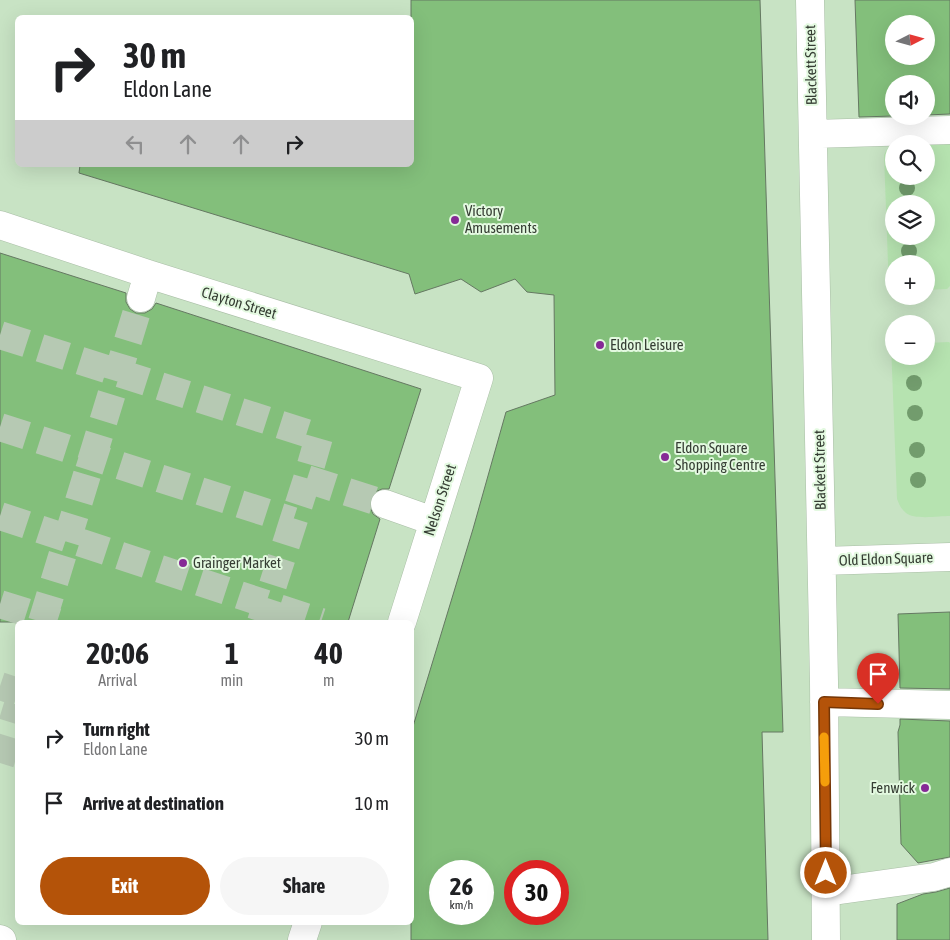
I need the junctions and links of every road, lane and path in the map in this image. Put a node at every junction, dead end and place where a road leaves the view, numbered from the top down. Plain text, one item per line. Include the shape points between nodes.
1 (810, 0) edge
2 (950, 130) edge
3 (813, 134) junction
4 (0, 225) edge
5 (479, 378) joint
6 (384, 504) tunnel mouth
7 (433, 521) junction
8 (950, 557) edge
9 (822, 561) junction
10 (403, 620) edge
11 (824, 702) junction
12 (950, 705) edge
13 (950, 872) edge
14 (826, 892) junction
15 (307, 925) edge
16 (302, 940) edge
17 (826, 940) edge

1 - 3 street, Blackett Street
2 - 3 street
3 - 9 street, Blackett Street
4 - 5 street, Clayton Street via 144,286
5 - 7 street, Nelson Street
6 - 7 street
7 - 10 street, Nelson Street
8 - 9 street, Old Eldon Square
9 - 11 street, Blackett Street
11 - 12 street
11 - 14 street, Blackett Street
13 - 14 street
14 - 17 street, Blackett Street
15 - 16 street

